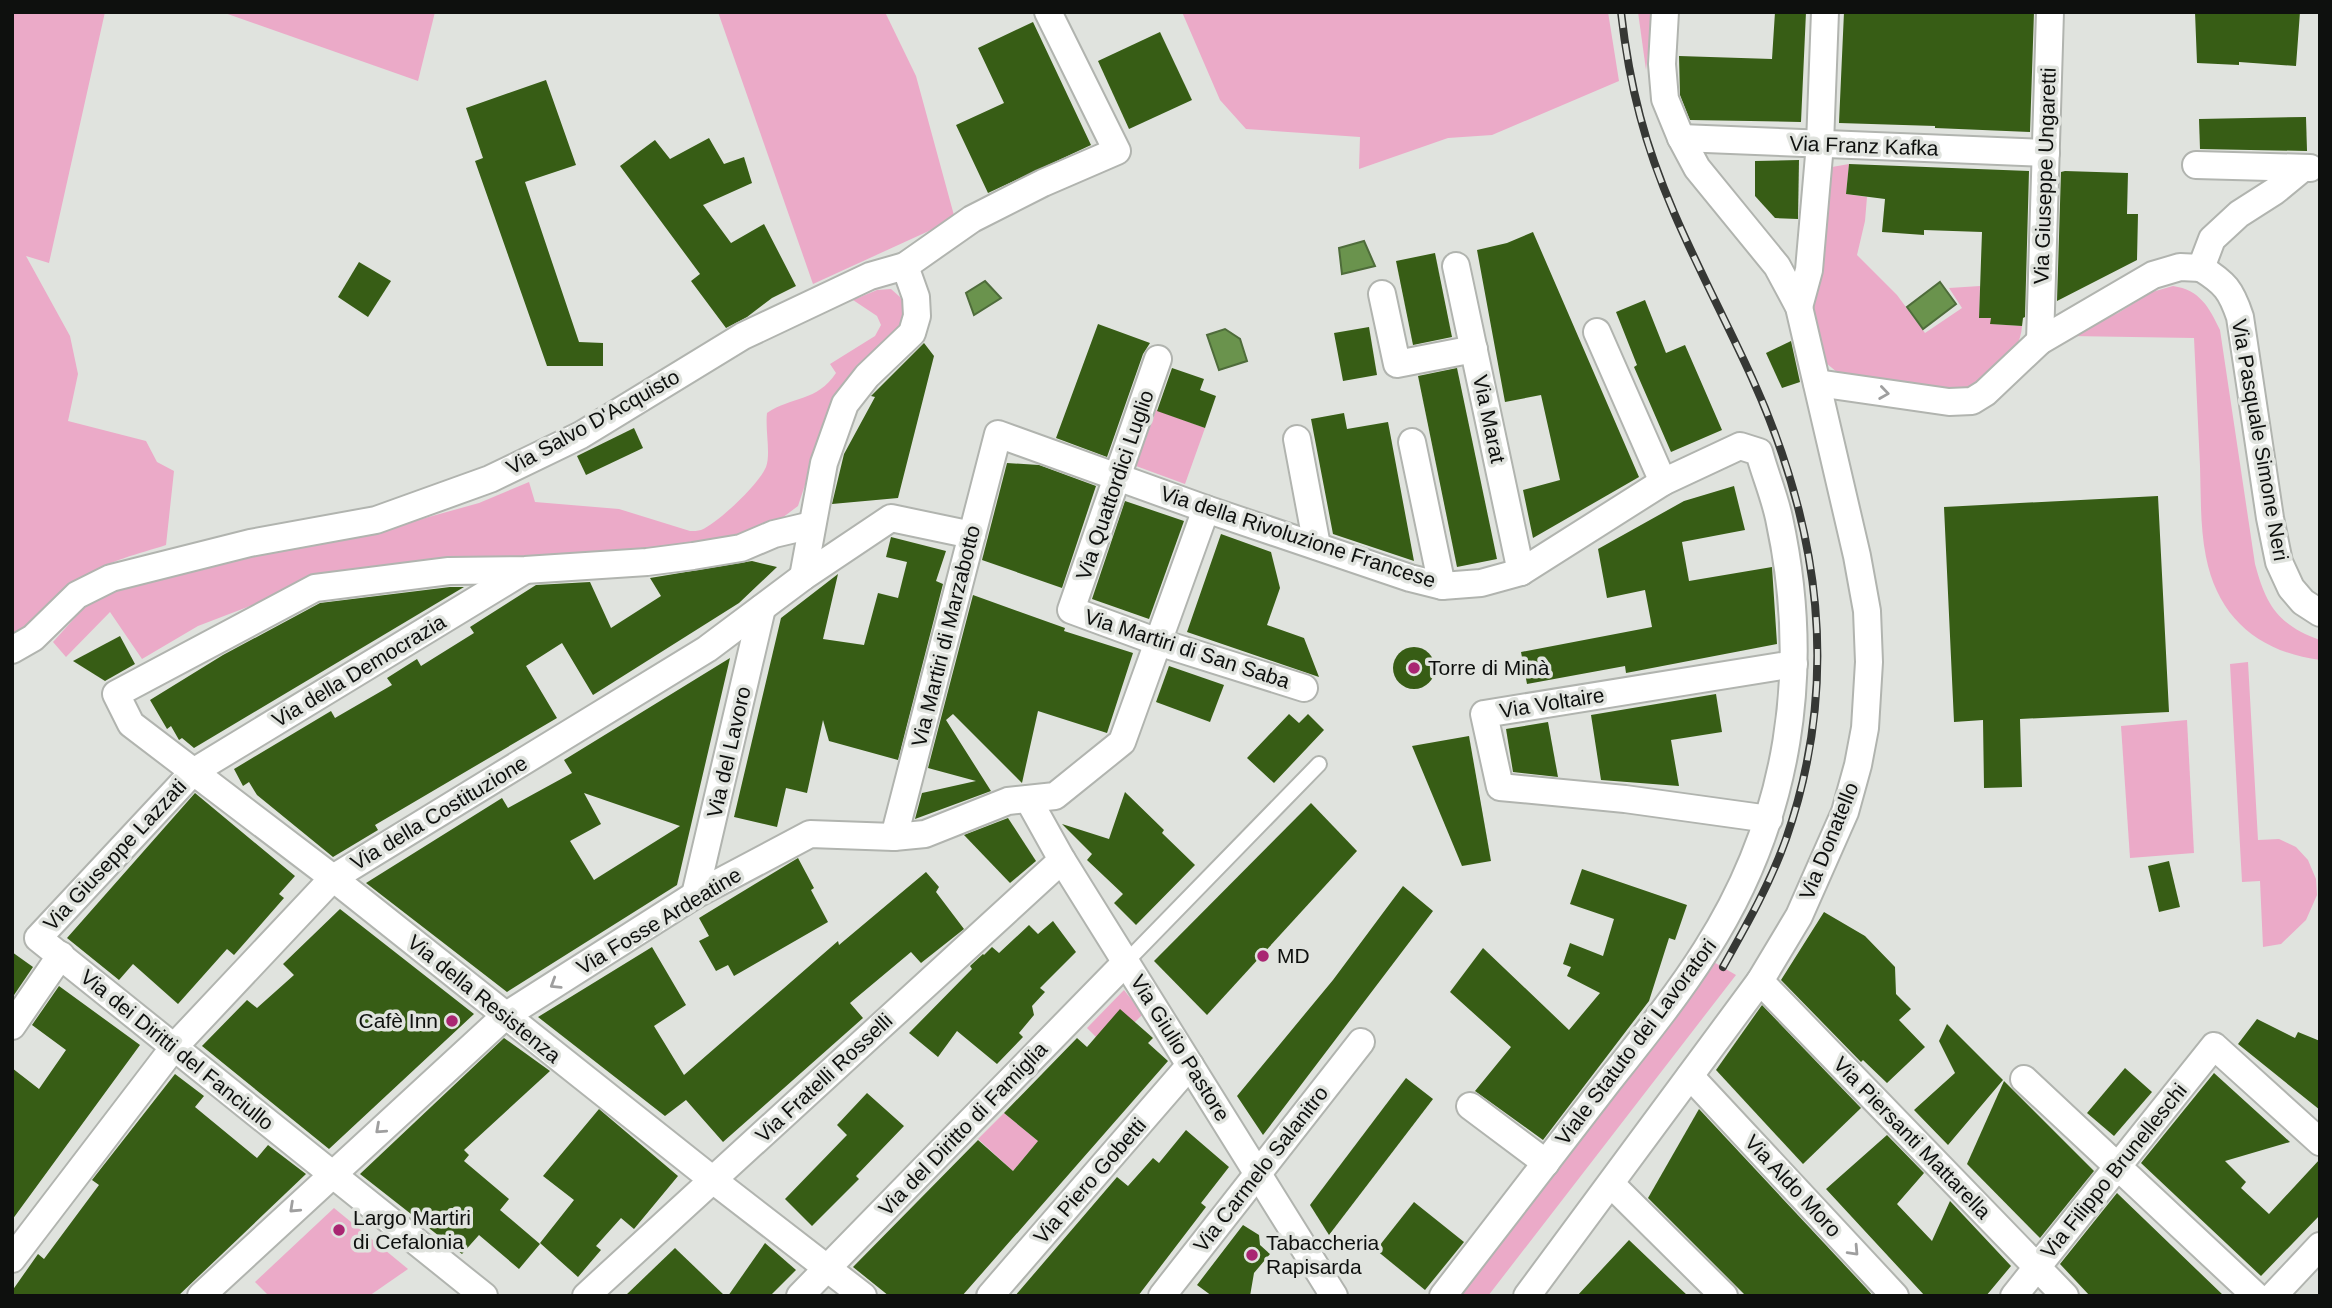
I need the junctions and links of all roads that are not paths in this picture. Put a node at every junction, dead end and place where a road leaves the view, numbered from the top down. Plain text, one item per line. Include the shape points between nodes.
1 (1048, 12) edge
2 (1665, 12) edge
3 (1825, 12) edge
4 (2050, 12) edge
5 (1681, 138) junction
6 (1819, 144) junction
7 (2046, 153) junction
8 (2196, 165) dead end
9 (2312, 168) edge
10 (905, 265) junction
11 (1456, 266) dead end
12 (2201, 268) junction
13 (1382, 294) dead end
14 (1799, 307) junction
15 (1597, 332) dead end
16 (2040, 341) junction
17 (1474, 349) junction
18 (1158, 359) dead end
19 (1817, 383) junction
20 (998, 434) joint
21 (1297, 439) dead end
22 (1412, 442) dead end
23 (1740, 446) joint
24 (1118, 477) junction
25 (1663, 482) junction
26 (1206, 509) junction
27 (812, 525) junction
28 (972, 535) junction
29 (1317, 546) junction
30 (525, 570) junction
31 (1521, 572) junction
32 (803, 577) junction
33 (1441, 586) junction
34 (762, 608) junction
35 (1071, 611) joint
36 (2320, 613) edge
37 (1158, 642) junction
38 (12, 650) edge
39 (1794, 664) junction
40 (1304, 688) dead end
41 (1319, 764) dead end
42 (193, 772) junction
43 (1028, 799) junction
44 (1769, 818) junction
45 (894, 837) junction
46 (1062, 860) junction
47 (333, 878) junction
48 (695, 895) junction
49 (38, 938) joint
50 (61, 956) junction
51 (1126, 962) junction
52 (1760, 981) junction
53 (505, 1016) junction
54 (12, 1026) edge
55 (1361, 1042) dead end
56 (174, 1047) junction
57 (1190, 1065) junction
58 (1690, 1076) junction
59 (2024, 1079) dead end
60 (1470, 1106) dead end
61 (2320, 1142) edge
62 (1546, 1163) junction
63 (331, 1166) junction
64 (2118, 1167) junction
65 (1257, 1172) junction
66 (713, 1180) junction
67 (1611, 1184) junction
68 (2320, 1246) edge
69 (12, 1259) edge
70 (2038, 1267) junction
71 (828, 1268) junction
72 (201, 1296) edge
73 (485, 1296) edge
74 (586, 1296) edge
75 (800, 1296) edge
76 (863, 1296) edge
77 (990, 1296) edge
78 (1162, 1296) edge
79 (1334, 1296) edge
80 (1443, 1296) edge
81 (1527, 1296) edge
82 (1724, 1296) edge
83 (1895, 1296) edge
84 (2014, 1296) edge
85 (2065, 1296) edge
86 (2256, 1296) edge
87 (2273, 1296) edge

1 - 10 street, Via Salvo D'Acquisto via 1117,150 972,219
2 - 5 street via 1665,99
3 - 6 street
4 - 7 street, Via Giuseppe Ungaretti
5 - 6 street, Via Franz Kafka
5 - 14 street via 1697,168 1777,266
6 - 7 street, Via Franz Kafka
6 - 14 street via 1809,270
7 - 16 street, Via Giuseppe Ungaretti
8 - 9 street
9 - 12 street via 2239,214 2212,239
10 - 27 street via 917,316 912,333 845,404 824,463
10 - 38 street, Via Salvo D'Acquisto via 870,276 743,336 581,435 490,479 376,520 250,543 111,578 77,595 33,638
11 - 17 street, Via Marat
12 - 16 street via 2180,267 2153,275
12 - 36 street, Via Pasquale Simone Neri via 2222,282 2240,317 2279,562 2291,588
13 - 17 street via 1396,364
14 - 19 street, Via Donatello
15 - 25 street
19 -> 16 street via 1949,402 1972,401
17 - 31 street, Via Marat
18 - 24 street, Via Quattordici Luglio
19 - 52 street, Via Donatello via 1867,611 1865,728 1852,789 1828,853 1799,916
20 - 24 street, Via della Rivoluzione Francese
20 - 28 street, Via Martiri di Marzabotto
21 - 29 street
22 - 33 street
23 - 25 street, Via della Rivoluzione Francese
23 - 39 street, Viale Statuto dei Lavoratori via 1759,452 1778,516 1791,594
24 - 26 street, Via della Rivoluzione Francese
24 - 35 street, Via Quattordici Luglio
25 - 31 street, Via della Rivoluzione Francese
26 - 29 street, Via della Rivoluzione Francese
26 - 37 street, Via Fosse Ardeatine
27 - 30 street via 741,548 693,556
27 - 32 street
28 - 32 street, Via della Costituzione via 891,518
28 - 45 street, Via Martiri di Marzabotto
29 - 33 street, Via della Rivoluzione Francese
30 - 42 street, Via della Democrazia
30 - 42 street, Via della Resistenza via 449,571 316,588 116,694 131,724
31 - 33 street, Via della Rivoluzione Francese via 1482,583
32 - 34 street, Via della Costituzione
34 - 47 street, Via della Costituzione via 708,649
34 - 48 street, Via del Lavoro
35 - 37 street, Via Martiri di San Saba
37 - 40 street, Via Martiri di San Saba
37 - 43 street, Via Fosse Ardeatine via 1122,742 1055,796
39 - 44 street, Viale Statuto dei Lavoratori via 1783,766
39 - 44 street, Via Voltaire via 1484,714 1500,787
41 - 51 lane
42 - 47 street, Via della Resistenza
42 - 49 street, Via Giuseppe Lazzati
43 - 45 street, Via Fosse Ardeatine via 1008,801 925,834
43 - 46 street, Via Giulio Pastore
44 - 62 street, Viale Statuto dei Lavoratori via 1741,885 1706,950
45 - 48 street, Via Fosse Ardeatine via 810,834
46 - 51 street, Via Giulio Pastore
46 - 66 street, Via Fratelli Rosselli
47 - 53 street, Via della Resistenza
47 - 56 street, Via della Costituzione
48 -> 53 street, Via Fosse Ardeatine
49 - 50 street, Via dei Diritti del Fanciullo
50 - 54 street
50 - 56 street, Via dei Diritti del Fanciullo
51 - 57 street, Via Giulio Pastore
51 - 71 street, Via del Diritto di Famiglia
52 - 58 street, Via Donatello
52 - 70 street, Via Piersanti Mattarella
53 -> 63 street, Via Fosse Ardeatine
53 - 66 street, Via della Resistenza
55 - 65 street, Via Carmelo Salanitro
56 - 63 street, Via dei Diritti del Fanciullo
56 - 69 street, Via della Costituzione
57 - 65 street, Via Giulio Pastore
57 - 77 street, Via Piero Gobetti
58 - 67 street, Via Donatello
58 -> 83 street, Via Aldo Moro
59 - 64 street
60 - 62 street
61 - 64 street, Via Filippo Brunelleschi via 2214,1046
62 - 80 street, Viale Statuto dei Lavoratori
63 -> 72 street, Via Fosse Ardeatine
63 - 73 street, Via dei Diritti del Fanciullo
64 - 70 street, Via Filippo Brunelleschi
64 - 86 street
65 - 78 street, Via Carmelo Salanitro
65 - 79 street, Via Giulio Pastore
66 - 71 street, Via della Resistenza
66 - 74 street, Via Fratelli Rosselli
67 - 81 street, Via Donatello
67 - 82 street
68 - 87 street
70 - 84 street, Via Filippo Brunelleschi
70 - 85 street, Via Piersanti Mattarella
71 - 75 street, Via del Diritto di Famiglia
71 - 76 street, Via della Resistenza

